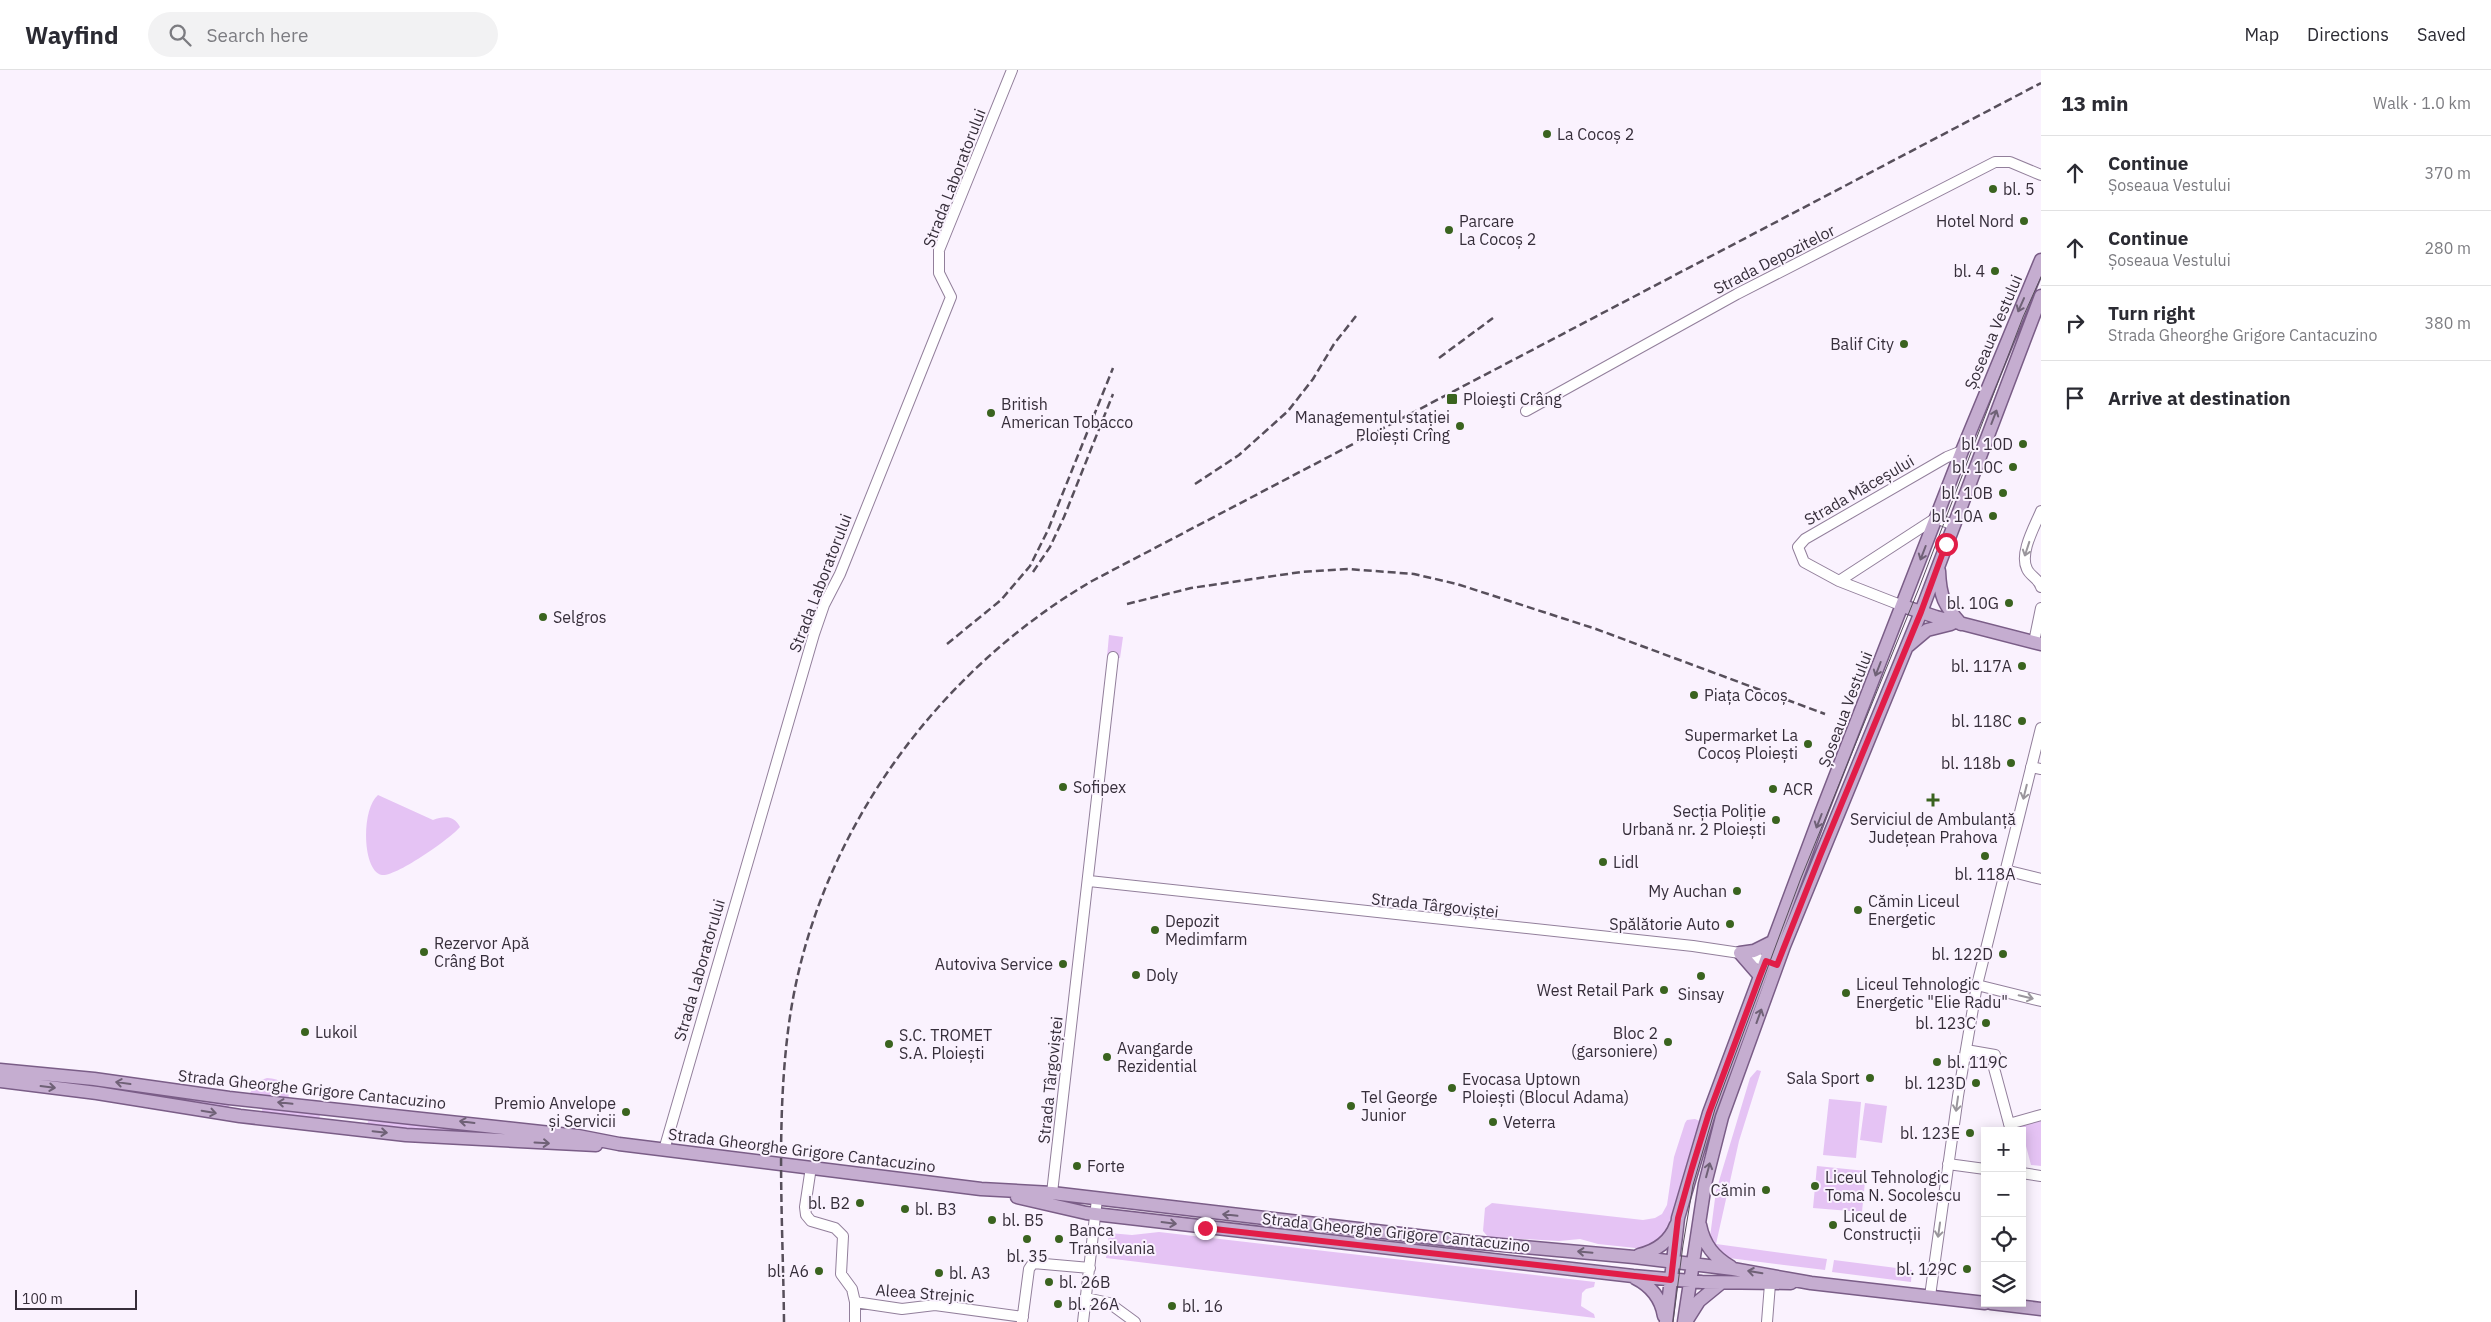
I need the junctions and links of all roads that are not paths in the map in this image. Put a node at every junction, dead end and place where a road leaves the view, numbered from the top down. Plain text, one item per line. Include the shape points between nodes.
1 (1012, 70) edge
2 (2041, 175) edge
3 (2041, 260) edge
4 (2041, 296) edge
5 (1526, 412) dead end
6 (1962, 451) junction
7 (2041, 511) edge
8 (1936, 518) junction
9 (1953, 524) junction
10 (1939, 565) junction
11 (1839, 581) junction
12 (2041, 585) edge
13 (1903, 606) junction
14 (2041, 608) edge
15 (1921, 612) junction
16 (1962, 624) junction
17 (2038, 643) edge
18 (1904, 650) junction
19 (1113, 657) dead end
20 (2041, 728) edge
21 (2036, 768) edge
22 (2005, 870) junction
23 (2041, 879) edge
24 (1088, 881) junction
25 (1772, 942) junction
26 (1740, 953) junction
27 (1771, 963) junction
28 (1760, 976) junction
29 (1977, 985) junction
30 (2041, 1000) edge
31 (1966, 1050) junction
32 (0, 1070) edge
33 (0, 1081) edge
34 (2041, 1115) edge
35 (2010, 1127) edge
36 (619, 1144) junction
37 (664, 1150) junction
38 (1948, 1164) junction
39 (811, 1167) junction
40 (1981, 1168) edge
41 (2026, 1172) edge
42 (2041, 1176) edge
43 (1052, 1199) junction
44 (1097, 1199) junction
45 (1096, 1214) junction
46 (1678, 1218) junction
47 (1699, 1218) junction
48 (1634, 1257) junction
49 (1673, 1262) junction
50 (1693, 1264) junction
51 (1090, 1268) junction
52 (1733, 1269) junction
53 (1633, 1276) junction
54 (1671, 1280) junction
55 (1690, 1282) junction
56 (1721, 1283) junction
57 (1811, 1283) junction
58 (1770, 1284) junction
59 (1930, 1296) junction
60 (1086, 1298) junction
61 (855, 1302) junction
62 (1981, 1302) edge
63 (2024, 1307) edge
64 (2041, 1309) edge
65 (1022, 1320) edge
66 (855, 1322) edge
67 (1083, 1322) edge
68 (1136, 1322) edge
69 (1665, 1322) edge
70 (1685, 1322) edge
71 (1767, 1322) edge

1 - 37 street, Strada Laboratorului via 939,250 939,273 950,297 814,634
2 - 5 street, Strada Depozitelor via 2010,162 1995,162 1737,294
3 -> 6 main road, Șoseaua Vestului
9 -> 4 main road, Șoseaua Vestului
6 - 8 main road, Șoseaua Vestului
6 - 11 street, Strada Măceșului via 1800,542 1799,554 1804,562
7 -> 12 street via 2024,562
8 - 9 street
8 - 11 street
8 -> 13 main road, Șoseaua Vestului
9 - 10 main road, Șoseaua Vestului
10 - 15 main road, Șoseaua Vestului
10 - 16 main road via 1940,595
11 - 13 street
13 - 15 main road
13 -> 25 main road, Șoseaua Vestului
14 - 17 street
15 - 16 main road
15 - 18 main road, Șoseaua Vestului
16 - 17 main road
16 - 18 main road via 1946,624 1927,630
18 - 27 main road, Șoseaua Vestului
19 - 24 street, Strada Târgoviștei
20 - 21 street
21 -> 22 street
22 - 23 street
22 - 29 street
24 - 26 street, Strada Târgoviștei
24 - 43 street, Strada Târgoviștei
25 - 26 main road via 1754,951
25 - 27 main road, Șoseaua Vestului
26 - 27 street, Strada Târgoviștei
26 - 28 main road
27 - 28 main road, Șoseaua Vestului
47 -> 27 main road, Șoseaua Vestului via 1722,1117
28 - 46 main road, Șoseaua Vestului via 1709,1113
29 -> 30 street
29 - 31 street
31 - 35 street via 1995,1054 1994,1068
31 -> 38 street
36 -> 32 main road, Strada Gheorghe Grigore Cantacuzino via 471,1122 229,1098
33 -> 36 main road, Strada Gheorghe Grigore Cantacuzino via 240,1116 406,1135 577,1145
34 - 35 street
36 - 37 main road, Strada Gheorghe Grigore Cantacuzino
37 - 39 main road, Strada Gheorghe Grigore Cantacuzino
38 - 40 street
38 -> 59 street
39 - 43 main road, Strada Gheorghe Grigore Cantacuzino
39 - 61 street, Aleea Strejnic via 806,1215 811,1221 835,1228 843,1236 841,1274 850,1285
41 - 42 street
43 - 44 main road, Strada Gheorghe Grigore Cantacuzino
43 - 45 main road, Strada Gheorghe Grigore Cantacuzino
44 - 45 street
48 -> 44 main road, Strada Gheorghe Grigore Cantacuzino via 1460,1241
45 - 51 street
45 -> 53 main road, Strada Gheorghe Grigore Cantacuzino
46 - 48 main road via 1672,1233 1661,1246
46 - 49 main road, Șoseaua Vestului
47 - 50 main road, Șoseaua Vestului
47 - 52 main road via 1712,1253
48 - 49 main road, Strada Gheorghe Grigore Cantacuzino
49 - 50 main road, Strada Gheorghe Grigore Cantacuzino
49 - 54 main road, Șoseaua Vestului
50 - 52 main road, Strada Gheorghe Grigore Cantacuzino
50 - 55 main road, Șoseaua Vestului
51 - 60 street
51 - 65 street, Aleea Strejnic via 1033,1262
57 -> 52 main road, Strada Gheorghe Grigore Cantacuzino
53 - 54 main road, Strada Gheorghe Grigore Cantacuzino
53 - 69 main road via 1657,1296
54 - 55 main road, Strada Gheorghe Grigore Cantacuzino
54 - 69 main road, Șoseaua Vestului
55 - 56 main road, Strada Gheorghe Grigore Cantacuzino
55 - 70 main road, Șoseaua Vestului
56 - 58 main road, Strada Gheorghe Grigore Cantacuzino
56 - 70 main road via 1699,1301
57 - 58 main road, Strada Gheorghe Grigore Cantacuzino
57 - 59 main road, Strada Gheorghe Grigore Cantacuzino
58 - 71 street
59 - 62 main road, Strada Gheorghe Grigore Cantacuzino
60 - 67 street
60 - 68 street via 1109,1303
61 - 65 street, Aleea Strejnic via 902,1309 934,1305
61 - 66 street, Aleea Strejnic
63 - 64 main road

